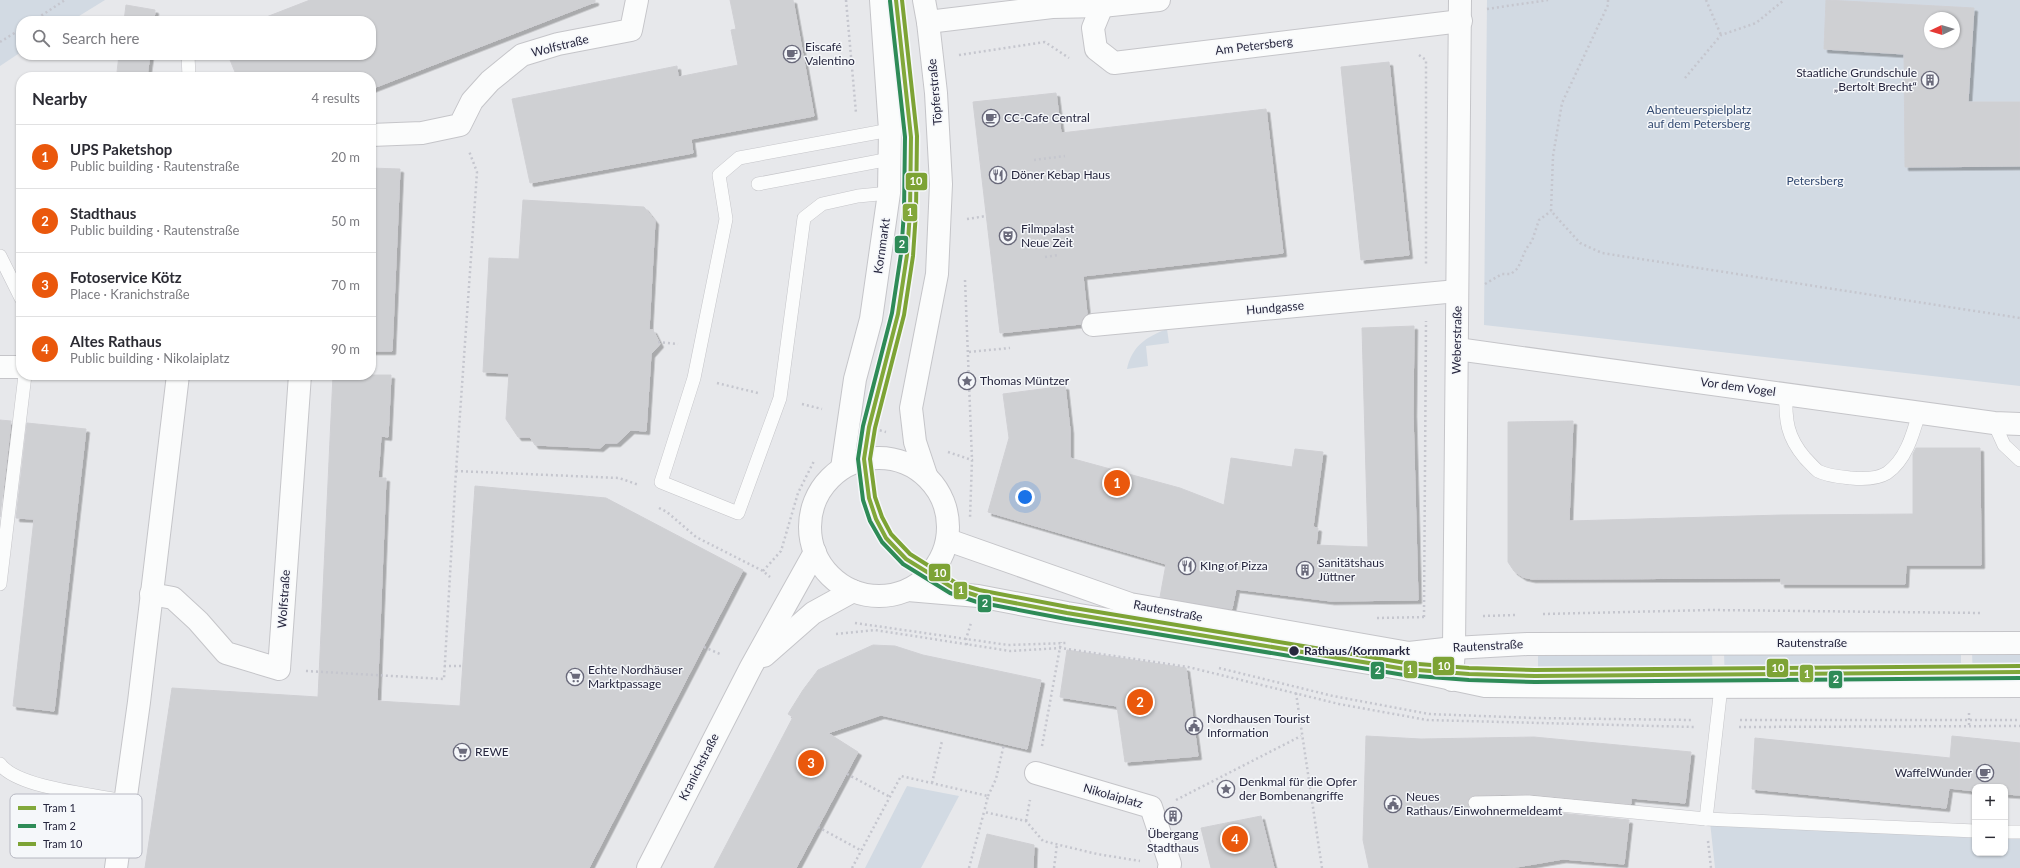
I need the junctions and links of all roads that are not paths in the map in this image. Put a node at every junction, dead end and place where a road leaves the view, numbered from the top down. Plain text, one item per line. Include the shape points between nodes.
1 (637, 0) edge
2 (924, 0) edge
3 (1159, 0) edge
4 (1102, 6) junction
5 (882, 10) edge
6 (1461, 10) edge
7 (928, 22) junction
8 (188, 60) edge
9 (188, 72) edge
10 (890, 130) junction
11 (376, 135) edge
12 (890, 159) junction
13 (758, 184) dead end
14 (889, 193) junction
15 (0, 256) edge
16 (16, 288) edge
17 (1457, 291) junction
18 (1093, 325) dead end
19 (1457, 349) junction
20 (0, 367) edge
21 (16, 367) edge
22 (24, 380) edge
23 (177, 380) edge
24 (300, 380) edge
25 (1786, 393) junction
26 (1919, 413) junction
27 (1994, 423) junction
28 (2020, 424) edge
29 (2020, 460) edge
30 (842, 468) junction
31 (926, 475) junction
32 (948, 540) junction
33 (815, 552) junction
34 (0, 584) edge
35 (908, 590) junction
36 (853, 591) junction
37 (152, 594) junction
38 (2020, 643) edge
39 (1454, 648) junction
40 (751, 667) junction
41 (1452, 680) junction
42 (2020, 686) edge
43 (1722, 688) junction
44 (0, 764) edge
45 (1036, 773) road end
46 (88, 794) edge
47 (126, 794) edge
48 (1475, 803) dead end
49 (1706, 819) junction
50 (1972, 831) edge
51 (2008, 832) edge
52 (2020, 832) edge
53 (117, 858) edge
54 (116, 868) edge
55 (648, 868) edge
56 (1169, 868) edge

1 - 11 street, Wolfstraße via 631,30 558,44 522,55 490,81 472,101 460,125 422,133
2 - 7 street, Töpferstraße
3 - 4 street
4 - 6 street, Am Petersberg via 1093,28 1096,49 1114,63
4 - 7 street via 1052,7
5 - 10 street, Kornmarkt
6 - 17 street, Weberstraße
7 - 31 street, Töpferstraße via 936,93 941,184 937,274 911,408 915,442
8 - 9 lane
10 - 12 street, Kornmarkt
10 - 14 lane via 739,158 719,175 726,219 694,378 661,482 738,513 780,398 804,218 822,204 858,196
12 - 13 lane
12 - 14 street, Kornmarkt
14 - 30 street, Kornmarkt via 871,319 855,379
15 - 16 lane
17 - 18 street, Hundgasse
17 - 19 street, Weberstraße
19 - 25 street, Vor dem Vogel
19 - 39 street, Weberstraße
20 - 21 street
22 - 34 lane
23 - 37 street
24 - 37 street, Wolfstraße via 279,669 226,653 198,621 173,598
25 - 26 street, Vor dem Vogel
25 - 26 lane via 1788,429 1794,446 1818,471 1838,476 1863,479 1886,474 1900,461 1912,437
26 - 27 street, Vor dem Vogel
27 - 28 street, Vor dem Vogel
27 - 29 lane via 2004,444
30 - 31 street via 864,459 881,457 907,463
30 - 33 street via 827,482 817,497 811,516 811,536
31 - 32 street via 942,495 948,517
32 - 35 street via 940,560 930,575
32 - 39 street, Rautenstraße via 1130,604 1409,653
33 - 36 street via 831,576
33 - 40 street, Kranichstraße
35 - 36 street via 882,596
35 - 41 street, Rautenstraße via 978,596 1405,669
36 - 40 street, Kranichstraße via 813,613
37 - 47 street
38 - 39 street, Rautenstraße via 1527,644
39 - 41 street, Weberstraße
40 - 55 street, Kranichstraße
41 - 43 street, Rautenstraße via 1485,686
42 - 43 street, Rautenstraße
43 - 49 lane
44 - 46 lane via 4,770 31,783
45 - 56 street, Nikolaiplatz via 1151,807 1170,864
48 - 49 lane via 1529,802
49 - 50 lane
51 - 52 lane
53 - 54 street

